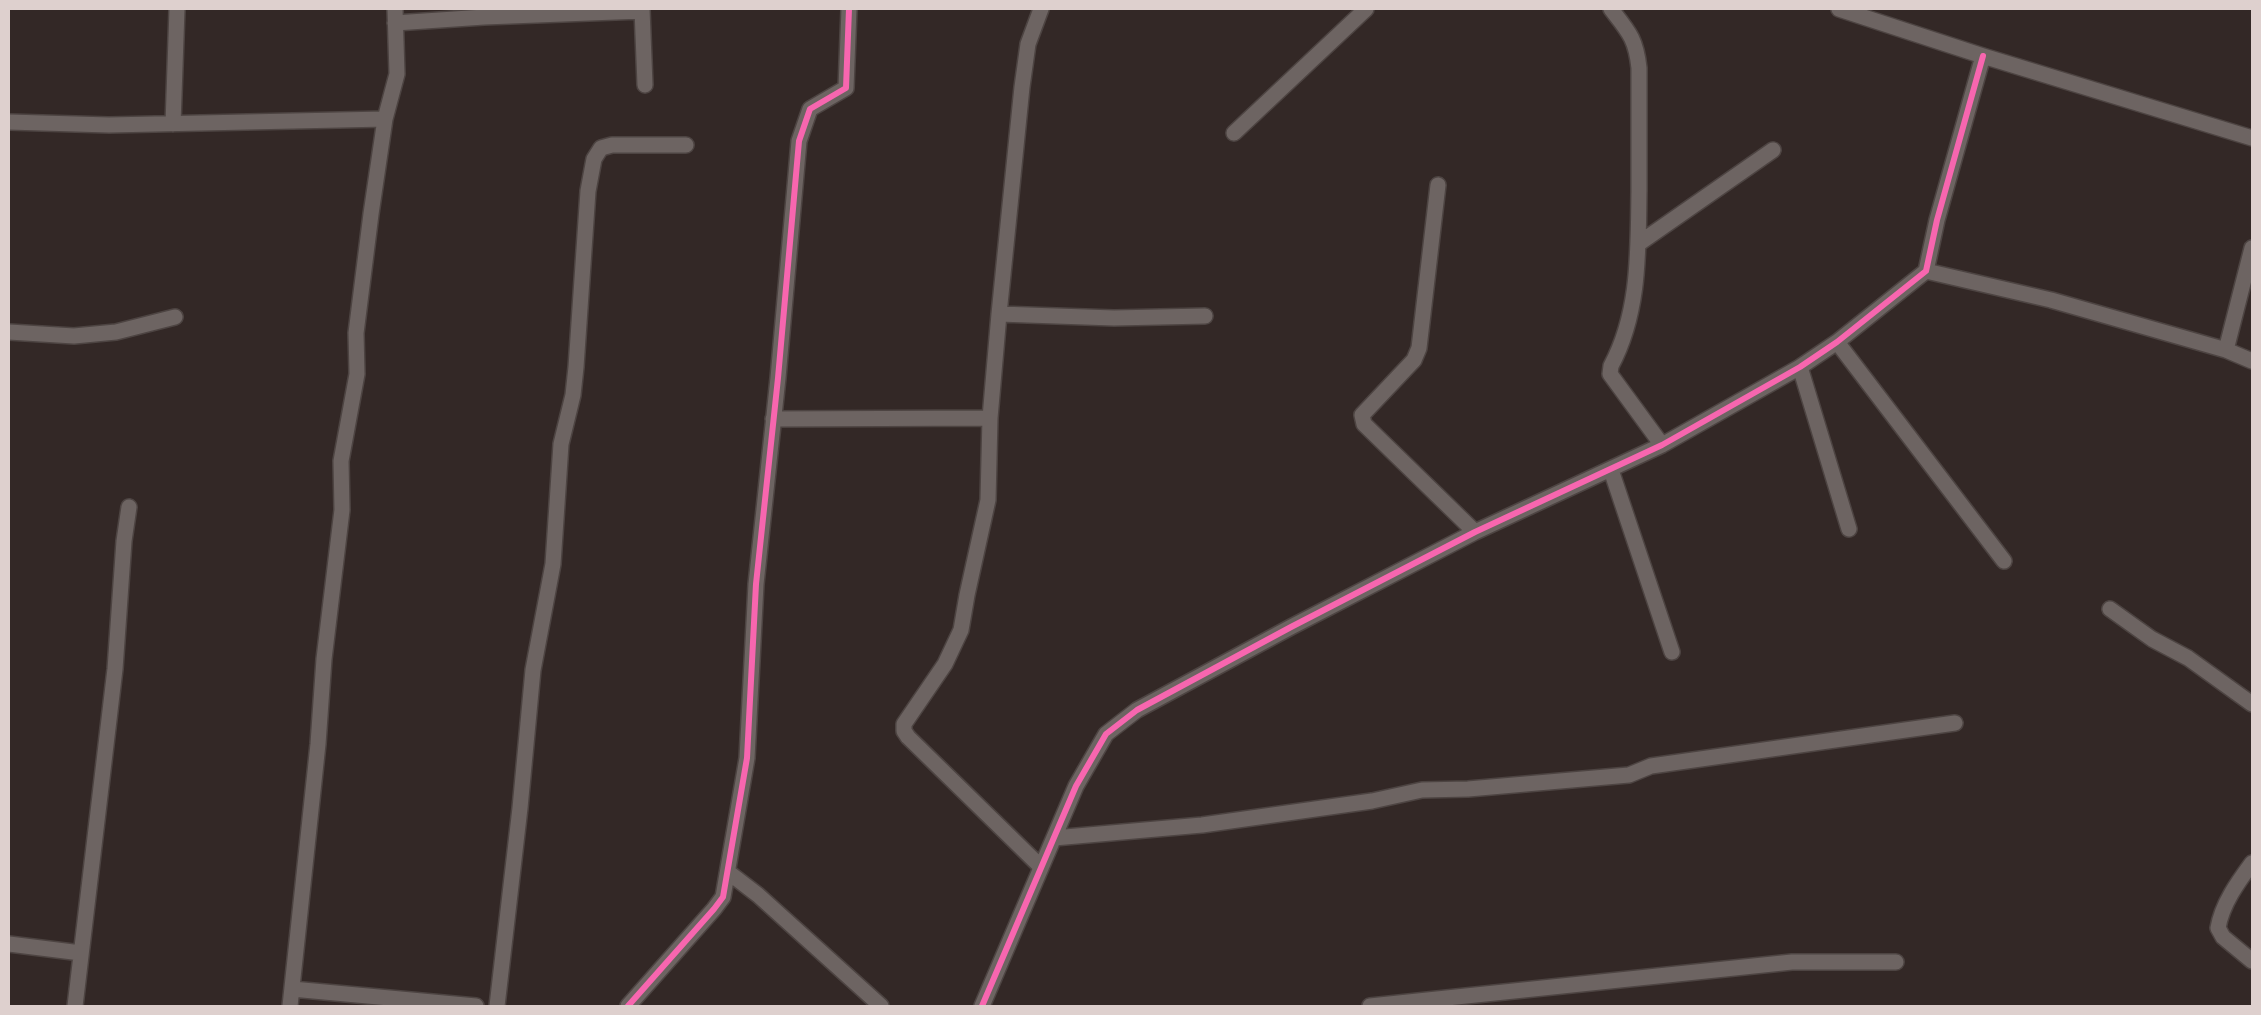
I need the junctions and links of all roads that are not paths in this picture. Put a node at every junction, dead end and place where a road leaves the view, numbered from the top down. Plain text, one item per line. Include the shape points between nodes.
1 (177, 9) edge
2 (849, 9) edge
3 (1040, 9) edge
4 (1611, 9) edge
5 (1839, 9) edge
6 (642, 10) edge
7 (1360, 10) edge
8 (395, 16) edge
9 (1983, 56) junction
10 (645, 85) dead end
11 (385, 119) junction
12 (9, 122) edge
13 (173, 124) junction
14 (1234, 133) dead end
15 (2252, 138) edge
16 (686, 145) dead end
17 (1773, 150) dead end
18 (1438, 185) dead end
19 (1638, 244) junction
20 (2252, 248) edge
21 (1926, 271) junction
22 (999, 314) junction
23 (1205, 316) dead end
24 (175, 317) dead end
25 (9, 332) edge
26 (1837, 342) junction
27 (2226, 350) junction
28 (2252, 360) edge
29 (1800, 367) junction
30 (990, 418) junction
31 (774, 419) junction
32 (1662, 445) junction
33 (1611, 470) junction
34 (129, 507) dead end
35 (1849, 529) dead end
36 (1475, 532) junction
37 (2004, 561) dead end
38 (2110, 609) dead end
39 (1672, 652) dead end
40 (2252, 704) edge
41 (1954, 723) dead end
42 (1054, 838) junction
43 (2252, 864) edge
44 (1041, 867) junction
45 (728, 872) junction
46 (9, 944) edge
47 (81, 953) junction
48 (2252, 961) edge
49 (1896, 962) dead end
50 (292, 988) junction
51 (75, 1006) edge
52 (290, 1006) edge
53 (476, 1006) edge
54 (497, 1006) edge
55 (628, 1006) edge
56 (881, 1006) edge
57 (982, 1006) edge
58 (1370, 1006) edge

1 - 13 street
2 - 31 street via 846,88 810,109 799,141
3 - 22 street via 1028,44 1022,87
4 - 19 street via 1631,34 1640,68
5 - 9 street
6 - 8 street via 484,17
6 - 10 street
7 - 14 street
8 - 11 street via 397,74
9 - 15 street
9 - 21 street
11 - 13 street
11 - 50 street via 356,333 357,374 341,462 342,510
12 - 13 street
16 - 54 street via 612,144 601,148 594,159 588,191 573,395 561,444 553,564 533,670
17 - 19 street
18 - 36 street via 1419,348 1414,360 1362,415 1362,420
19 - 32 street via 1636,287 1628,324 1610,374
20 - 27 street
21 - 26 street
21 - 27 street via 2051,300
22 - 23 street via 1114,318
22 - 30 street
24 - 25 street via 116,332 74,336
26 - 29 street
26 - 37 street
27 - 28 street
29 - 32 street
29 - 35 street
30 - 31 street
30 - 44 street via 988,500 961,630 945,664 904,724 904,731
31 - 45 street via 756,584 747,758
32 - 33 street
33 - 36 street
33 - 39 street
34 - 47 street via 115,669
36 - 42 street via 1137,710 1106,734 1076,786
38 - 40 street via 2152,639 2188,658
41 - 42 street via 1651,766 1629,775 1422,790 1372,801 1202,825
42 - 44 street
43 - 48 street via 2221,914 2218,928 2223,937
44 - 57 street
45 - 55 street via 723,897
45 - 56 street
46 - 47 street
47 - 51 street
49 - 58 street via 1792,962
50 - 52 street
50 - 53 street

